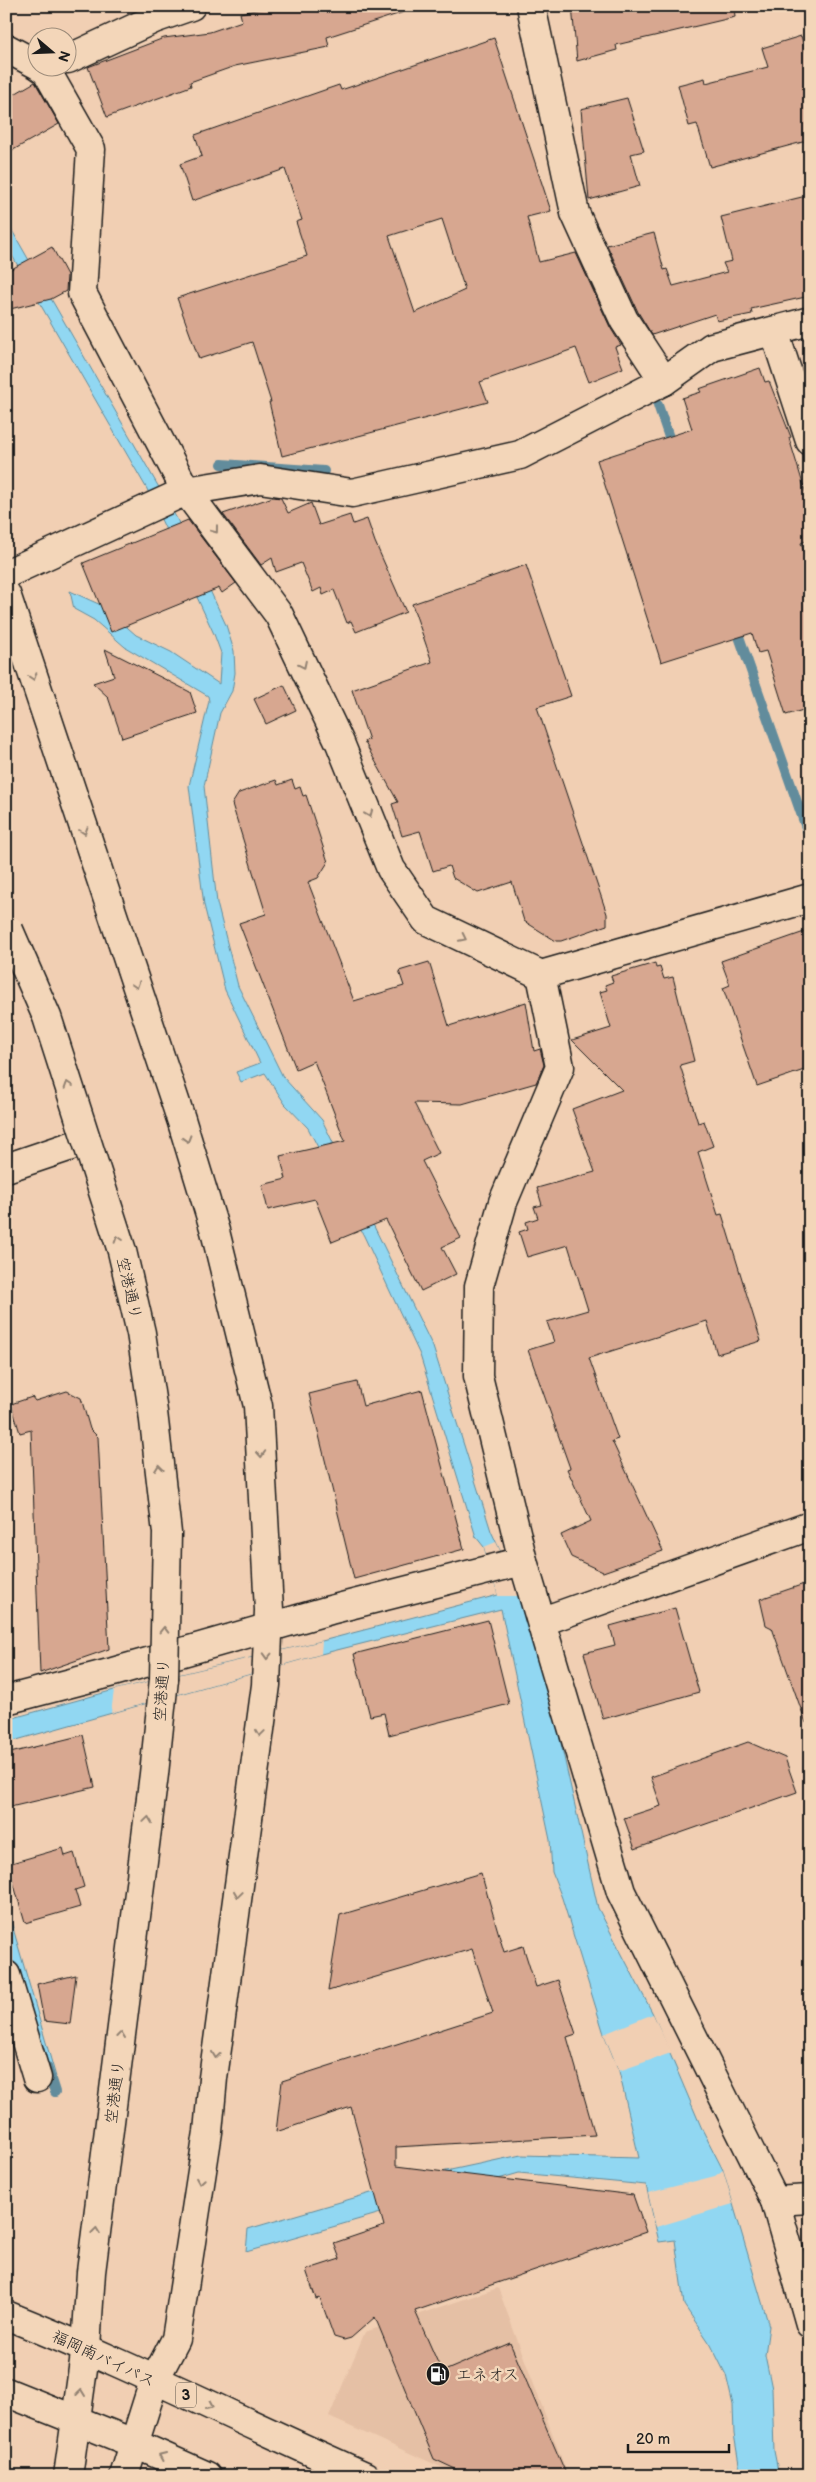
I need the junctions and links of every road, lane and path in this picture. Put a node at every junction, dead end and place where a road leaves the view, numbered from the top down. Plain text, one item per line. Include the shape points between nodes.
1 (191, 6) edge
2 (530, 6) edge
3 (6, 48) edge
4 (78, 53) edge
5 (28, 57) edge
6 (55, 78) edge
7 (810, 321) edge
8 (774, 331) junction
9 (664, 382) junction
10 (810, 441) edge
11 (169, 499) junction
12 (6, 574) edge
13 (6, 594) edge
14 (810, 898) edge
15 (8, 926) edge
16 (541, 975) junction
17 (86, 1141) junction
18 (6, 1168) edge
19 (810, 1526) edge
20 (518, 1563) junction
21 (543, 1621) junction
22 (269, 1628) junction
23 (164, 1658) junction
24 (6, 1700) edge
25 (6, 1975) edge
26 (37, 2078) dead end
27 (810, 2199) edge
28 (775, 2201) junction
29 (6, 2315) edge
30 (810, 2324) edge
31 (86, 2347) junction
32 (154, 2381) junction
33 (6, 2392) edge
34 (77, 2420) junction
35 (133, 2443) junction
36 (68, 2476) edge
37 (124, 2476) edge
38 (207, 2476) edge
39 (365, 2476) edge

1 - 4 main road
2 - 9 main road via 575,213 624,320
3 - 5 main road
6 - 11 main road via 91,149 82,293
7 - 8 main road
8 - 9 main road via 712,347
8 - 10 main road
9 - 11 main road via 520,455 352,493 260,479
11 - 12 main road
11 -> 16 main road via 279,616 340,742 391,869 426,920
13 -> 22 main road via 181,1119 215,1231 258,1406
14 - 16 main road
17 -> 15 main road, 空港通り, bridge via 47,1017
16 - 20 main road via 560,1067 503,1202 479,1286 478,1376
17 - 18 main road
23 -> 17 main road, 空港通り, bridge via 167,1533 153,1412 122,1252
19 - 21 main road
20 - 21 main road
20 - 22 main road
21 - 28 main road via 621,1892
22 - 23 main road
22 -> 32 main road via 266,1684 208,2132 176,2340
23 - 24 main road
31 -> 23 main road, 空港通り, bridge via 91,2272
25 - 26 main road
27 - 28 main road
28 - 30 main road
29 - 31 main road, 福岡南バイパス / 3
31 - 32 main road, 福岡南バイパス / 3
34 -> 31 main road, 空港通り
32 - 35 main road
32 -> 39 main road, 福岡南バイパス / 3
33 - 34 main road
34 - 35 main road
34 - 36 main road, 空港通り
35 - 37 main road
38 -> 35 main road

